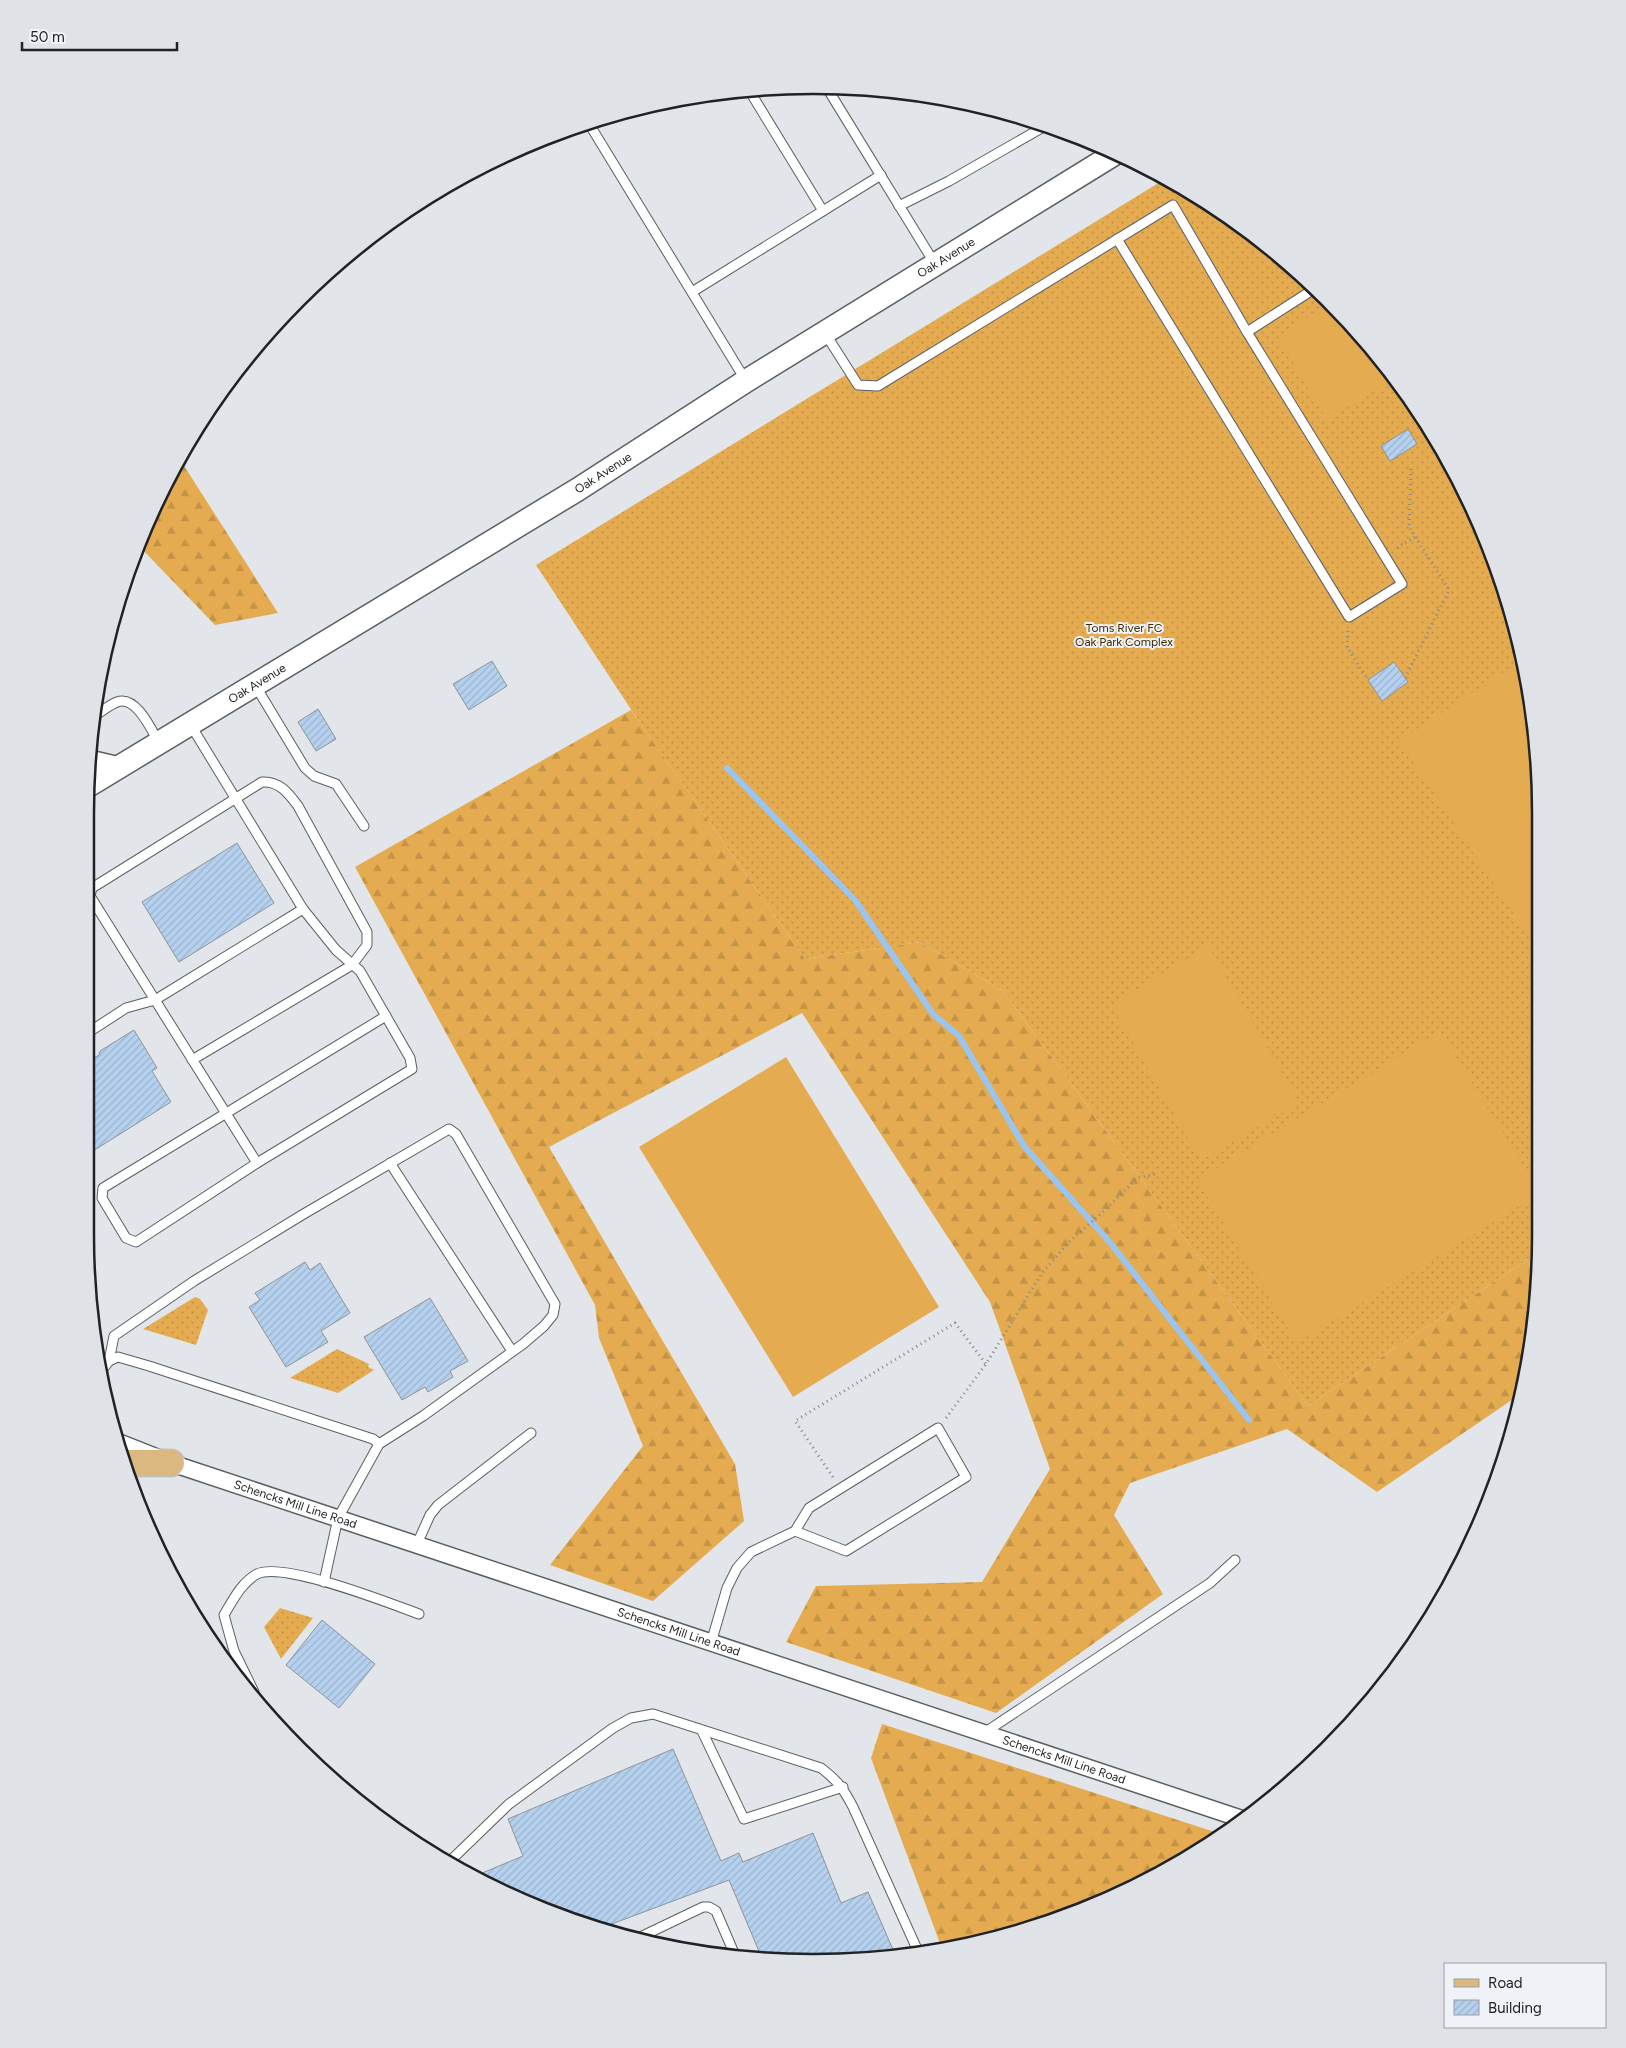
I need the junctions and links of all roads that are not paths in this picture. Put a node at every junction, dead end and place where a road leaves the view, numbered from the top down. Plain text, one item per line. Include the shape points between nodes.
1 (831, 94) edge
2 (753, 96) edge
3 (592, 129) edge
4 (1038, 130) edge
5 (1109, 158) edge
6 (881, 176) junction
7 (899, 206) junction
8 (823, 211) junction
9 (1117, 239) junction
10 (935, 264) junction
11 (692, 292) junction
12 (1310, 293) edge
13 (1247, 332) junction
14 (825, 333) junction
15 (746, 381) junction
16 (255, 685) junction
17 (101, 712) edge
18 (190, 724) junction
19 (160, 743) junction
20 (95, 763) edge
21 (117, 768) junction
22 (95, 782) edge
23 (235, 798) junction
24 (364, 826) dead end
25 (94, 887) edge
26 (94, 902) edge
27 (303, 909) junction
28 (352, 965) junction
29 (155, 1000) junction
30 (386, 1016) junction
31 (94, 1029) edge
32 (192, 1060) junction
33 (225, 1112) junction
34 (257, 1163) junction
35 (390, 1163) junction
36 (512, 1351) junction
37 (109, 1361) junction
38 (106, 1365) edge
39 (531, 1433) dead end
40 (379, 1444) junction
41 (125, 1445) edge
42 (131, 1463) edge
43 (171, 1463) junction
44 (338, 1518) junction
45 (795, 1531) junction
46 (417, 1544) junction
47 (1235, 1560) dead end
48 (324, 1582) junction
49 (419, 1614) dead end
50 (711, 1643) junction
51 (249, 1681) edge
52 (702, 1731) junction
53 (984, 1732) junction
54 (843, 1787) junction
55 (1236, 1817) edge
56 (453, 1858) edge
57 (646, 1934) edge
58 (916, 1946) edge
59 (733, 1949) edge

1 - 6 lane
2 - 8 lane
3 - 11 lane
4 - 7 lane
5 - 10 street, Oak Avenue
6 - 7 lane
6 - 8 lane
7 - 10 lane
8 - 11 lane
9 - 13 lane via 1173,205
9 - 13 lane via 1349,618 1402,584
9 - 14 lane via 878,386 858,385
10 - 14 street, Oak Avenue
11 - 15 lane
12 - 13 lane
14 - 15 street, Oak Avenue
15 - 16 street, Oak Avenue via 577,490
16 - 18 street, Oak Avenue
16 - 24 lane via 305,768 314,776 336,784
17 - 19 lane via 118,701 128,701 135,706
18 - 19 street, Oak Avenue
18 - 23 lane
19 - 21 street, Oak Avenue
20 - 21 street
21 - 22 street, Oak Avenue
23 - 25 lane
23 - 27 lane
23 - 28 lane via 262,782 270,781 286,790 298,806 367,932 367,945
26 - 29 lane
27 - 28 lane
27 - 29 lane
28 - 30 lane via 360,971
28 - 32 lane
29 - 31 lane via 126,1008
29 - 32 lane
30 - 33 lane
30 - 34 lane via 410,1058 412,1069
32 - 33 lane
33 - 34 lane
33 - 34 lane via 103,1188 102,1198 126,1238 136,1242
35 - 36 lane
35 - 36 lane via 449,1129 456,1134 555,1304 553,1315 544,1326
35 - 37 lane via 194,1281 114,1336
36 - 40 lane
37 - 38 lane
37 - 40 lane via 118,1357 126,1359 373,1439
39 - 46 lane via 438,1505
40 - 44 lane
41 - 43 street, Schencks Mill Line Road
42 - 43 main road
43 - 44 street, Schencks Mill Line Road
44 - 46 street, Schencks Mill Line Road
44 - 48 lane
45 - 45 lane via 846,1551 966,1477 938,1428 810,1508
45 - 50 lane via 751,1552 737,1568 727,1588
46 - 50 street, Schencks Mill Line Road
47 - 53 lane via 1210,1583
48 - 49 lane
48 - 51 lane via 273,1572 258,1574 240,1588 224,1615 234,1651
50 - 53 street, Schencks Mill Line Road
52 - 54 lane via 821,1768
52 - 54 lane via 744,1818
52 - 56 lane via 653,1714 631,1718 509,1804
53 - 55 street, Schencks Mill Line Road
54 - 58 lane
57 - 59 lane via 709,1907 716,1911

